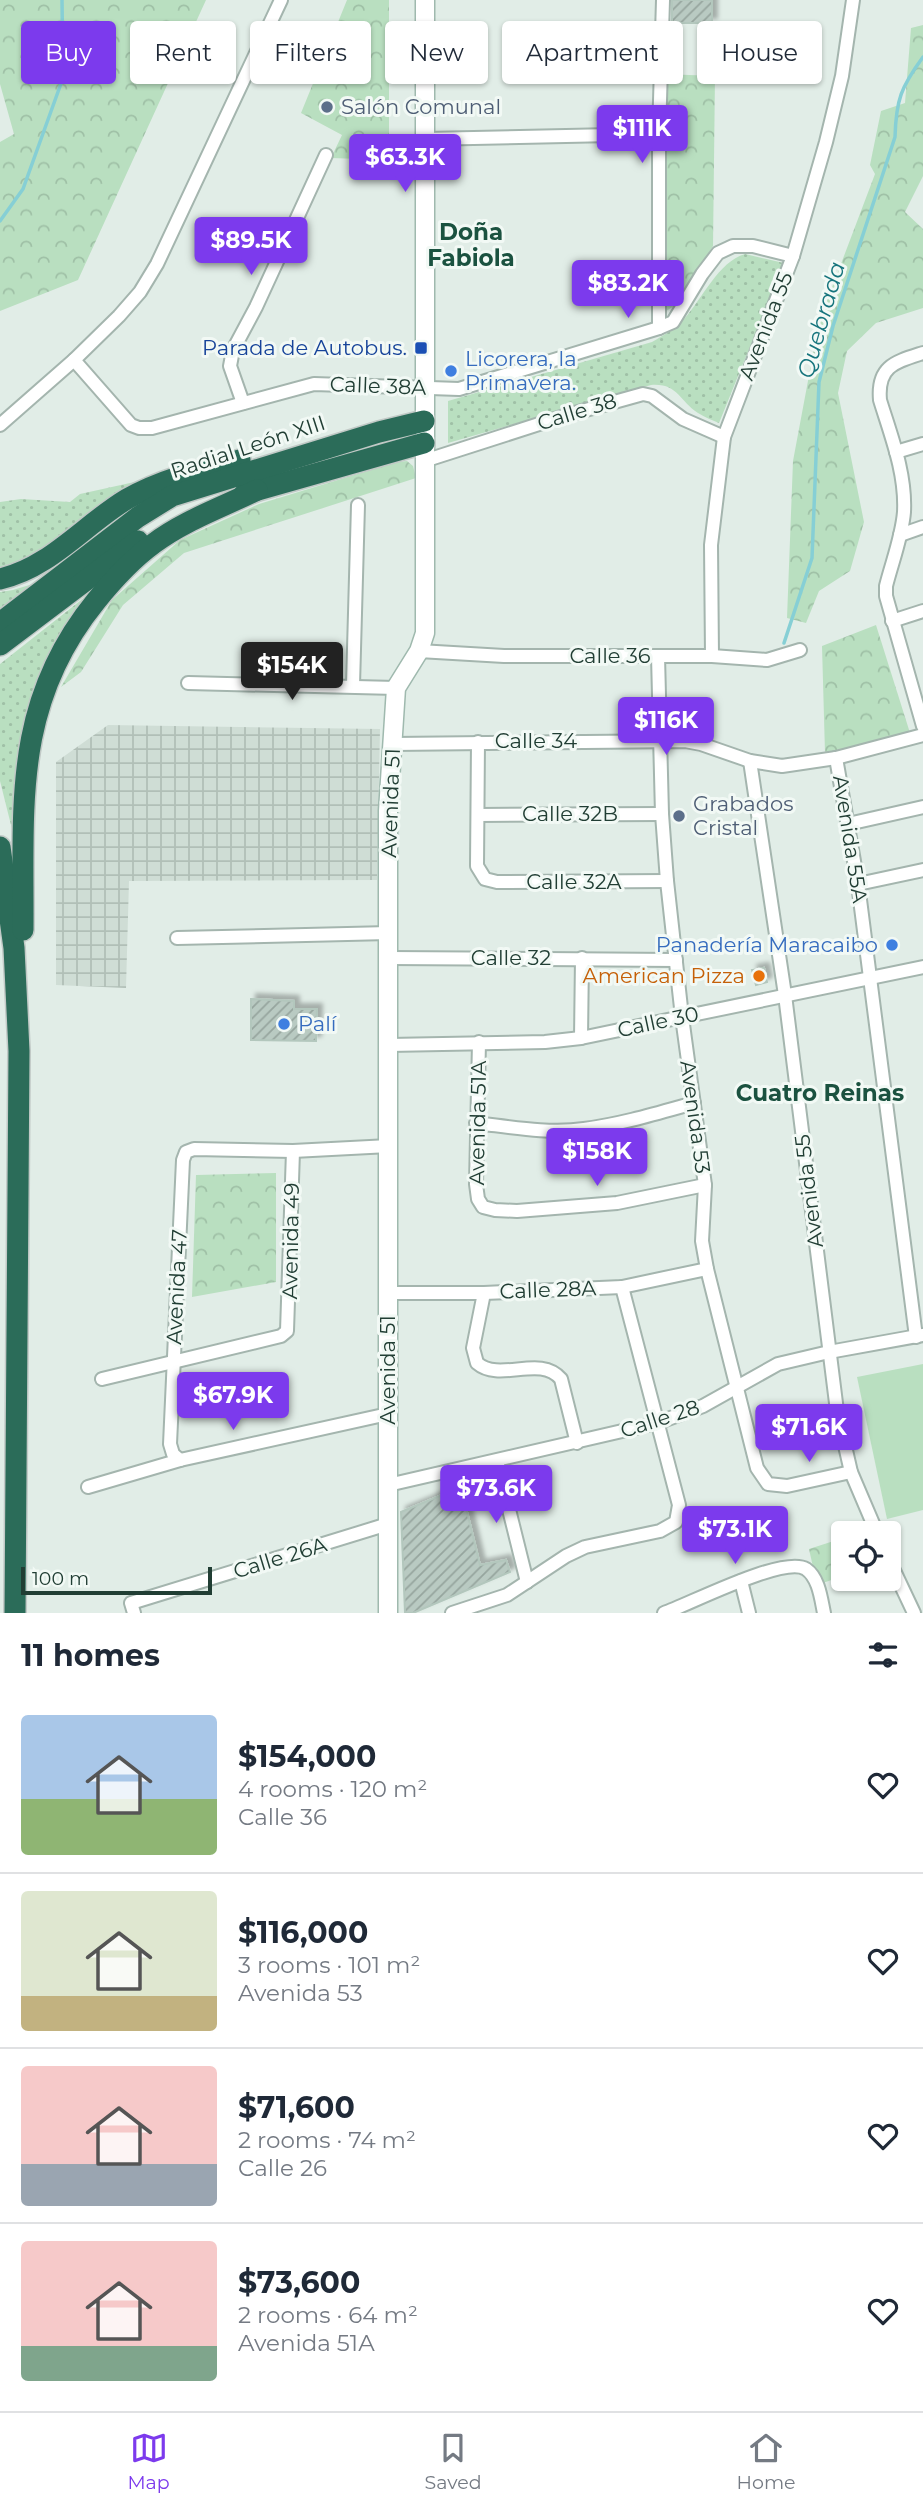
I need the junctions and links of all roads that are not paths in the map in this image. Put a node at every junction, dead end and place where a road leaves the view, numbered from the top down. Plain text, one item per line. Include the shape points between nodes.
1 (281, 0) edge
2 (425, 0) edge
3 (663, 0) edge
4 (853, 0) edge
5 (659, 134) junction
6 (425, 139) junction
7 (326, 155) dead end
8 (793, 256) junction
9 (659, 328) junction
10 (923, 353) edge
11 (74, 360) junction
12 (424, 389) junction
13 (243, 403) junction
14 (424, 421) junction
15 (0, 425) edge
16 (379, 432) junction
17 (724, 437) junction
18 (923, 444) edge
19 (424, 452) junction
20 (896, 452) junction
21 (257, 490) junction
22 (358, 505) dead end
23 (923, 527) edge
24 (900, 535) junction
25 (0, 579) edge
26 (923, 611) edge
27 (892, 621) junction
28 (0, 623) edge
29 (0, 645) edge
30 (800, 650) dead end
31 (419, 651) junction
32 (658, 656) junction
33 (712, 656) junction
34 (188, 683) dead end
35 (353, 685) junction
36 (396, 688) junction
37 (923, 726) edge
38 (923, 735) edge
39 (660, 741) junction
40 (478, 742) junction
41 (393, 744) junction
42 (836, 758) junction
43 (750, 761) junction
44 (923, 807) edge
45 (662, 814) junction
46 (478, 815) junction
47 (848, 824) junction
48 (0, 847) edge
49 (923, 870) edge
50 (667, 881) junction
51 (858, 884) junction
52 (389, 933) junction
53 (177, 939) dead end
54 (389, 958) junction
55 (582, 958) junction
56 (676, 960) junction
57 (923, 967) edge
58 (871, 978) junction
59 (785, 995) junction
60 (682, 1017) junction
61 (581, 1038) junction
62 (479, 1042) junction
63 (389, 1045) junction
64 (19, 1052) junction
65 (694, 1103) junction
66 (476, 1123) junction
67 (389, 1146) junction
68 (293, 1151) junction
69 (705, 1185) junction
70 (707, 1269) junction
71 (622, 1287) junction
72 (388, 1293) junction
73 (484, 1293) junction
74 (919, 1336) edge
75 (828, 1352) junction
76 (174, 1362) junction
77 (102, 1379) dead end
78 (737, 1385) junction
79 (388, 1414) junction
80 (657, 1423) junction
81 (577, 1443) junction
82 (180, 1460) junction
83 (497, 1461) junction
84 (851, 1472) junction
85 (388, 1485) junction
86 (88, 1487) dead end
87 (872, 1521) edge
88 (388, 1524) junction
89 (741, 1581) junction
90 (901, 1581) edge
91 (527, 1582) junction
92 (916, 1607) edge
93 (133, 1608) edge
94 (680, 1610) edge
95 (15, 1613) edge
96 (388, 1613) edge
97 (452, 1613) edge
98 (664, 1613) edge
99 (749, 1613) edge
100 (824, 1613) edge

1 - 11 street via 158,264 140,292
2 - 6 street, Avenida 51
3 - 5 street
4 - 8 street, Avenida 55 via 835,109
5 - 6 street
5 - 9 street
6 - 12 street, Avenida 51
7 - 13 street via 233,350 230,366
8 - 9 street, Calle 38A via 753,246 733,246 718,253 673,322
8 - 17 street, Avenida 55
9 - 12 street, Calle 38A via 459,388
10 - 20 street via 893,364 882,375 880,400
11 - 13 street, Calle 38A via 131,425 139,428
11 - 15 street
12 - 13 street, Calle 38A via 314,384
12 - 14 street, Avenida 51
14 - 16 highway, Radial León XIII
14 - 19 street, Avenida 51
16 - 25 highway via 202,470 141,492 28,571
16 - 28 highway, Radial León XIII via 172,496
17 - 19 street, Calle 38 via 643,394
17 - 33 street, Avenida 55 via 711,545
18 - 20 street
19 - 21 highway, Radial León XIII
19 - 31 street, Avenida 51 via 425,633
20 - 24 street via 904,488
21 - 29 highway, Radial León XIII via 185,514 146,535
21 - 64 highway via 152,544 110,584 59,655 37,707 28,751
22 - 35 street
23 - 24 street
24 - 27 street via 886,588
26 - 27 street
27 - 37 street
30 - 33 street, Calle 36 via 766,660
31 - 32 street, Calle 36
31 - 36 street, Avenida 51
32 - 33 street, Calle 36
32 - 39 street, Avenida 53
34 - 35 street
35 - 36 street
36 - 41 street, Avenida 51
38 - 42 street, Calle 34
39 - 40 street, Calle 34
39 - 43 street, Calle 34 via 701,744
39 - 45 street, Avenida 53
40 - 41 street, Calle 34
40 - 46 street
41 - 52 street, Avenida 51 via 388,811
42 - 43 street, Calle 34 via 787,766
42 - 47 street, Avenida 55A
43 - 59 street, Avenida 55
44 - 47 street
45 - 46 street, Calle 32B
45 - 50 street, Avenida 53
46 - 50 street, Calle 32A via 477,866 483,877 497,883
47 - 51 street, Avenida 55A
48 - 64 highway via 14,948
49 - 51 street
50 - 56 street, Avenida 53
51 - 58 street, Avenida 55A
52 - 53 street
52 - 54 street, Avenida 51
54 - 55 street, Calle 32
54 - 63 street, Avenida 51
55 - 56 street, Calle 32
55 - 61 street
56 - 60 street, Avenida 53
57 - 58 street, Calle 30
58 - 59 street, Calle 30
58 - 74 street, Avenida 55A
59 - 60 street, Calle 30
59 - 75 street, Avenida 55
60 - 61 street, Calle 30
60 - 65 street, Avenida 53
61 - 62 street, Calle 30
62 - 63 street, Calle 30
62 - 66 street, Avenida 51A
63 - 67 street, Avenida 51
64 - 95 highway
65 - 66 street via 582,1130
65 - 69 street, Avenida 53
66 - 69 street, Avenida 51A via 480,1204 495,1210 617,1203
67 - 68 street
67 - 72 street, Avenida 51
68 - 76 street, Avenida 49 via 287,1331
68 - 76 street, Avenida 47 via 186,1152
69 - 70 street, Avenida 53 via 702,1241
70 - 71 street, Calle 28A
70 - 78 street, Avenida 53
71 - 73 street, Calle 28A
71 - 80 street
72 - 73 street, Calle 28A
72 - 79 street, Avenida 51
73 - 81 street via 473,1348 477,1363 490,1370 545,1369 557,1374
74 - 75 street, Calle 28
75 - 78 street, Calle 28 via 778,1364
75 - 84 street, Avenida 55
76 - 77 street
76 - 82 street, Avenida 47 via 170,1444
78 - 80 street, Calle 28 via 703,1406
78 - 84 street, Avenida 53 via 757,1468 768,1484 787,1486
79 - 82 street
79 - 85 street, Avenida 51
80 - 81 street, Calle 28
80 - 91 street via 679,1505 676,1522 660,1531 585,1547
81 - 83 street, Calle 28
82 - 86 street
83 - 85 street, Calle 28
83 - 91 street
84 - 87 street, Avenida 55
85 - 88 street, Avenida 51
88 - 93 street, Calle 26A
88 - 96 street, Avenida 51
89 - 94 street
89 - 99 street
89 - 100 street via 790,1566 807,1570 817,1585
90 - 92 street
91 - 97 street via 496,1601
94 - 98 street

